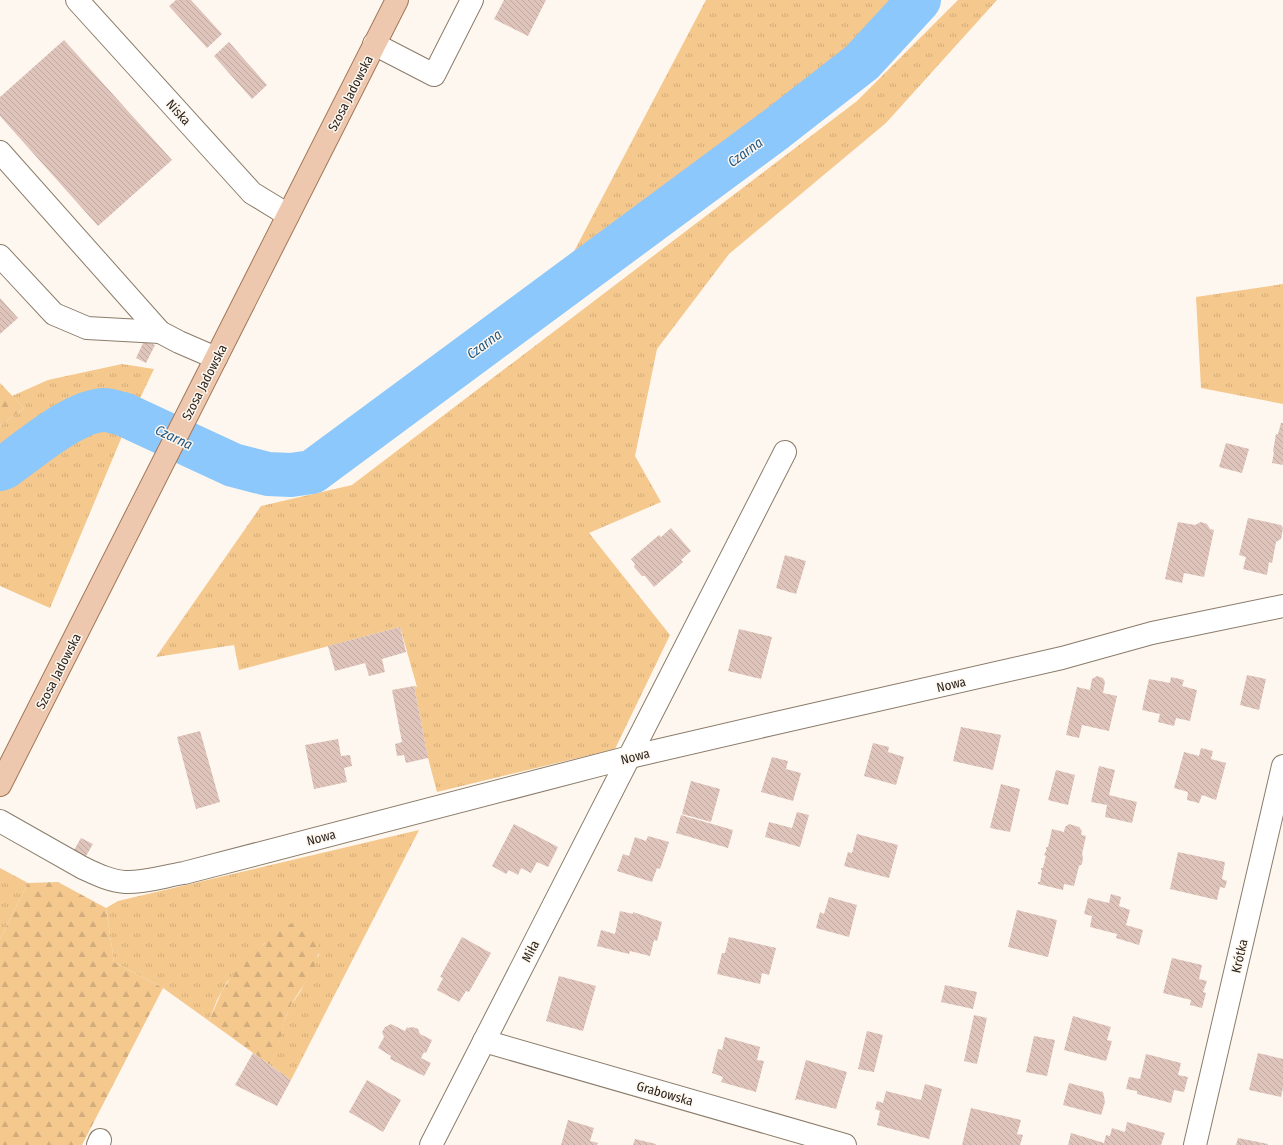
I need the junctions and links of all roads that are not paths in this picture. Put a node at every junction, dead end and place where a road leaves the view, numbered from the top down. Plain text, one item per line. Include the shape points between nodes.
1 (77, 0) edge
2 (396, 0) edge
3 (472, 0) edge
4 (374, 44) junction
5 (0, 152) edge
6 (288, 215) junction
7 (0, 256) edge
8 (160, 332) junction
9 (216, 358) junction
10 (785, 452) dead end
11 (1283, 606) edge
12 (630, 758) junction
13 (1283, 766) edge
14 (0, 785) edge
15 (0, 821) edge
16 (484, 1041) junction
17 (431, 1145) edge
18 (845, 1145) edge
19 (1195, 1145) edge

1 - 6 street, Niska via 252,193
2 - 4 main road, Szosa Jadowska
3 - 4 street via 434,75
4 - 6 main road, Szosa Jadowska
5 - 8 street
6 - 9 main road, Szosa Jadowska
7 - 8 street via 54,314 87,328
8 - 9 street
9 - 14 main road, Szosa Jadowska
10 - 12 street, Miła
11 - 12 street, Nowa via 1152,633 1062,658
12 - 15 street, Nowa via 184,873 138,881 124,882 96,874
12 - 16 street, Miła
13 - 19 street, Krótka
16 - 17 street, Miła
16 - 18 street, Grabowska

